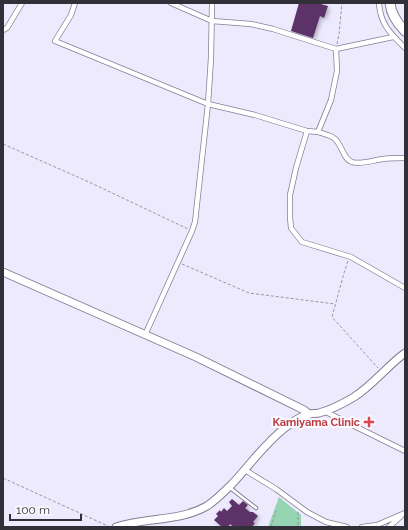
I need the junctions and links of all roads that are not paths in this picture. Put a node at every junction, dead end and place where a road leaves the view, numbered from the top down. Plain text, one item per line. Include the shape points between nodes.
1 (22, 3) edge
2 (75, 3) edge
3 (171, 3) edge
4 (212, 3) edge
5 (379, 3) edge
6 (390, 3) edge
7 (394, 3) edge
8 (212, 21) junction
9 (405, 22) edge
10 (3, 30) edge
11 (405, 31) edge
12 (393, 37) junction
13 (405, 48) edge
14 (336, 49) junction
15 (208, 104) junction
16 (307, 131) junction
17 (318, 132) junction
18 (405, 158) edge
19 (3, 272) edge
20 (405, 288) edge
21 (145, 335) junction
22 (405, 354) edge
23 (323, 411) junction
24 (310, 414) junction
25 (405, 451) edge
26 (245, 470) junction
27 (229, 487) junction
28 (256, 508) dead end
29 (405, 514) edge
30 (116, 527) edge
31 (344, 527) edge
32 (362, 527) edge
33 (389, 527) edge

1 - 10 street via 10,24
2 - 15 street via 71,15 55,41
3 - 8 street
4 - 8 street
5 - 12 street via 382,19
6 - 11 highway via 395,19
7 - 9 highway via 399,16
8 - 14 street via 251,24
8 - 15 street
12 - 13 street
12 - 14 street
14 - 17 street via 337,71 331,100
15 - 16 street
15 - 21 street via 195,222
16 - 17 street
16 - 20 street via 290,195 291,228 302,242 351,257
17 - 18 street via 334,138 352,162
19 - 21 street
21 - 24 street via 196,357
22 - 23 street via 367,388 335,407
23 - 24 street
23 - 25 street
24 - 26 street via 287,426
26 - 27 street
26 - 31 street via 307,512 326,522
27 - 28 lane
27 - 30 street via 207,506 194,512
29 - 32 street via 377,525
29 - 33 street

